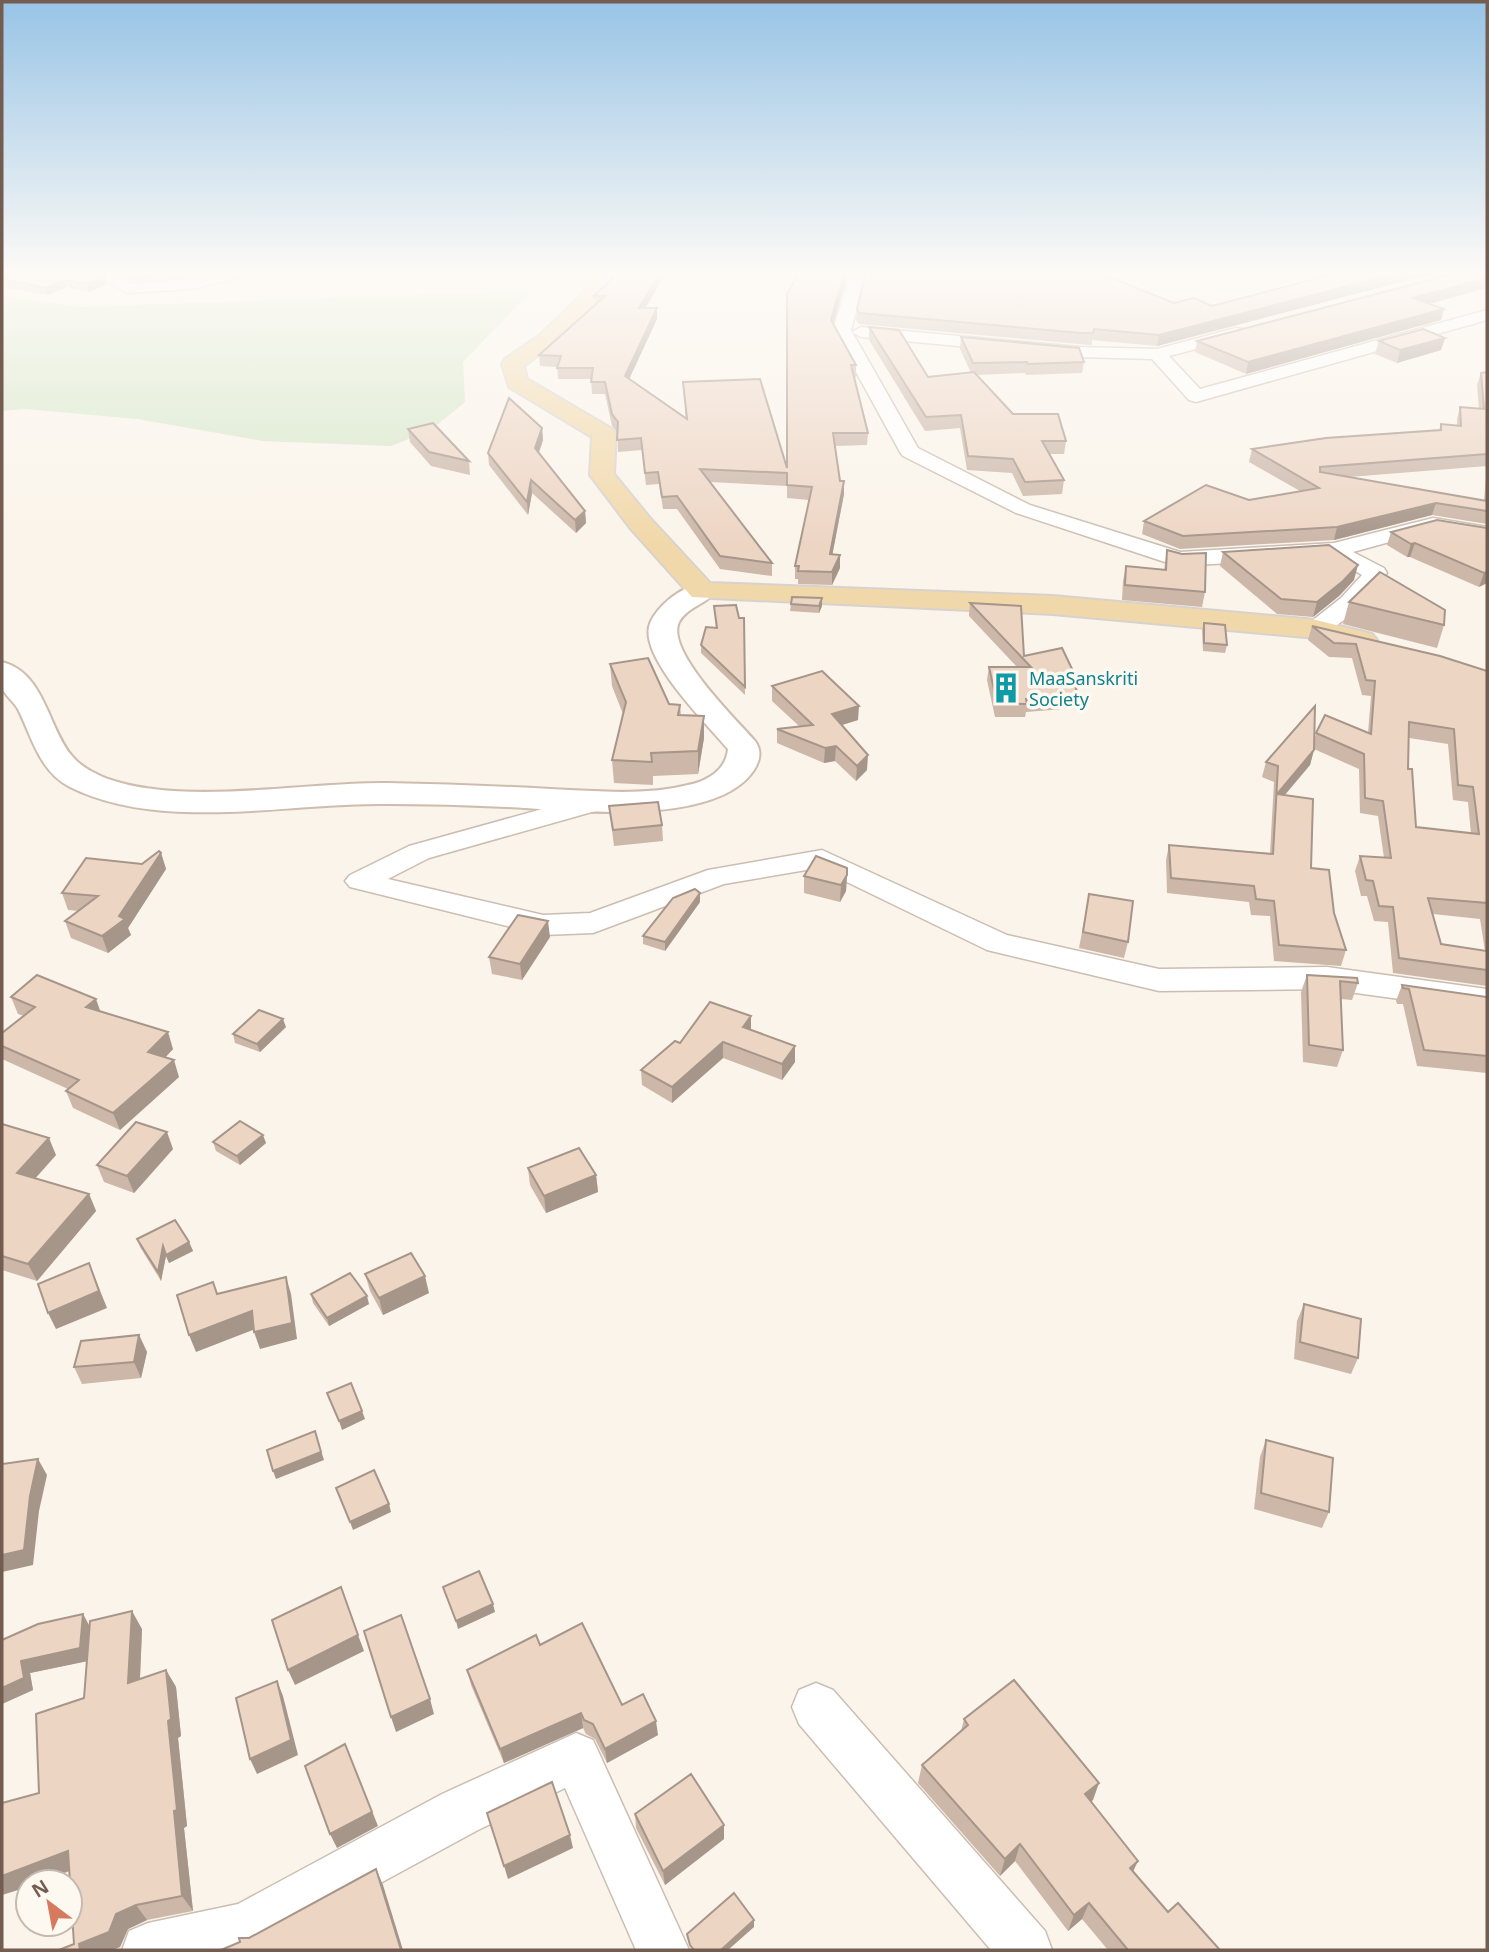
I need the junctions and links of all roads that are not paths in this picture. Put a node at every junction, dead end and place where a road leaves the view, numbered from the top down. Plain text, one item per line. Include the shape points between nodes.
1 (516, 362) edge
2 (860, 362) edge
3 (1165, 362) edge
4 (1318, 362) edge
5 (1487, 533) edge
6 (1334, 550) junction
7 (702, 591) junction
8 (1316, 629) junction
9 (1392, 648) edge
10 (2, 671) edge
11 (603, 800) junction
12 (1487, 999) edge
13 (816, 1707) dead end
14 (148, 1950) edge
15 (663, 1950) edge
16 (1026, 1950) edge

1 - 7 main road via 517,382 604,434 602,475
2 - 6 street via 910,452 1023,509 1179,559
3 - 4 street via 1196,396
5 - 6 street via 1433,524
6 - 8 street via 1376,573 1349,603
7 - 8 main road via 1053,605
7 - 11 main road via 667,618 662,630 664,644 688,682 744,748 741,768 719,784 687,796
8 - 9 main road
10 - 11 main road via 24,693 54,759 94,786 126,794 180,802 403,794
11 - 12 street via 419,852 360,881 543,925 593,923 718,876 822,859 998,943 1159,980 1327,978
13 - 16 street
14 - 15 street via 245,1930 460,1812 576,1756

